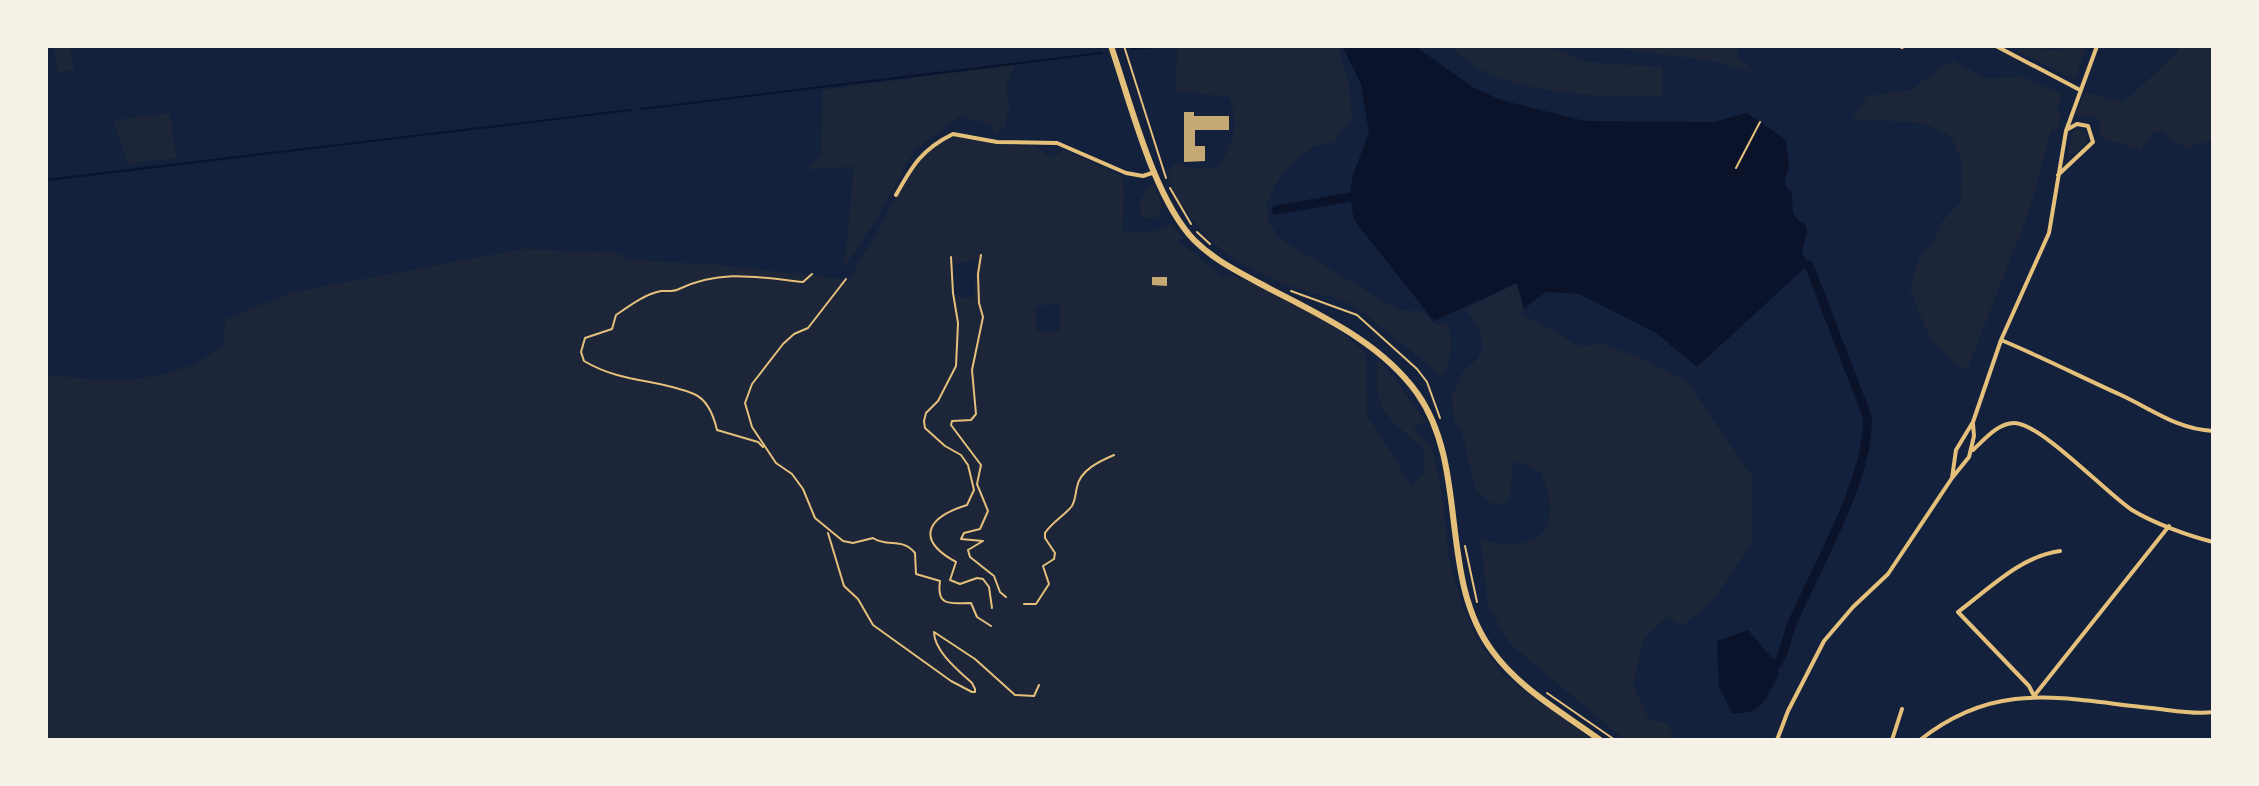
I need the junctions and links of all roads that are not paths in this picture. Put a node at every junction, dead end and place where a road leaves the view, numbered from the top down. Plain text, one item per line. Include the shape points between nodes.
1 (1111, 46) edge
2 (1996, 46) edge
3 (2097, 46) edge
4 (2080, 90) junction
5 (2066, 131) junction
6 (1155, 172) junction
7 (2058, 175) junction
8 (896, 195) dead end
9 (2001, 340) junction
10 (1973, 422) junction
11 (2213, 431) edge
12 (1971, 451) junction
13 (1952, 478) junction
14 (2169, 526) junction
15 (2213, 542) edge
16 (2060, 551) dead end
17 (2034, 696) junction
18 (1902, 709) dead end
19 (2213, 712) edge
20 (1600, 740) edge
21 (1777, 740) edge
22 (1892, 740) edge
23 (1920, 740) edge

1 - 6 main road
2 - 4 street
3 - 4 street
4 - 5 street
5 - 7 street
5 - 7 street via 2085,125 2093,142
6 - 8 street via 1126,173 1057,143 997,142 953,134 926,149
6 - 20 main road via 1174,213 1214,259 1361,339 1402,374 1437,433 1475,623 1514,677
7 - 9 street via 2049,233
9 - 10 street
9 - 11 street via 2163,419 2191,430
10 - 12 street
10 - 13 street via 1956,450
12 - 13 street
12 - 14 street via 2008,424 2025,425 2134,512
13 - 21 street via 1888,574 1824,641
14 - 15 street
14 - 17 street
16 - 17 street via 2030,559 1958,612
17 - 19 street
17 - 23 street via 1986,703
18 - 22 street

